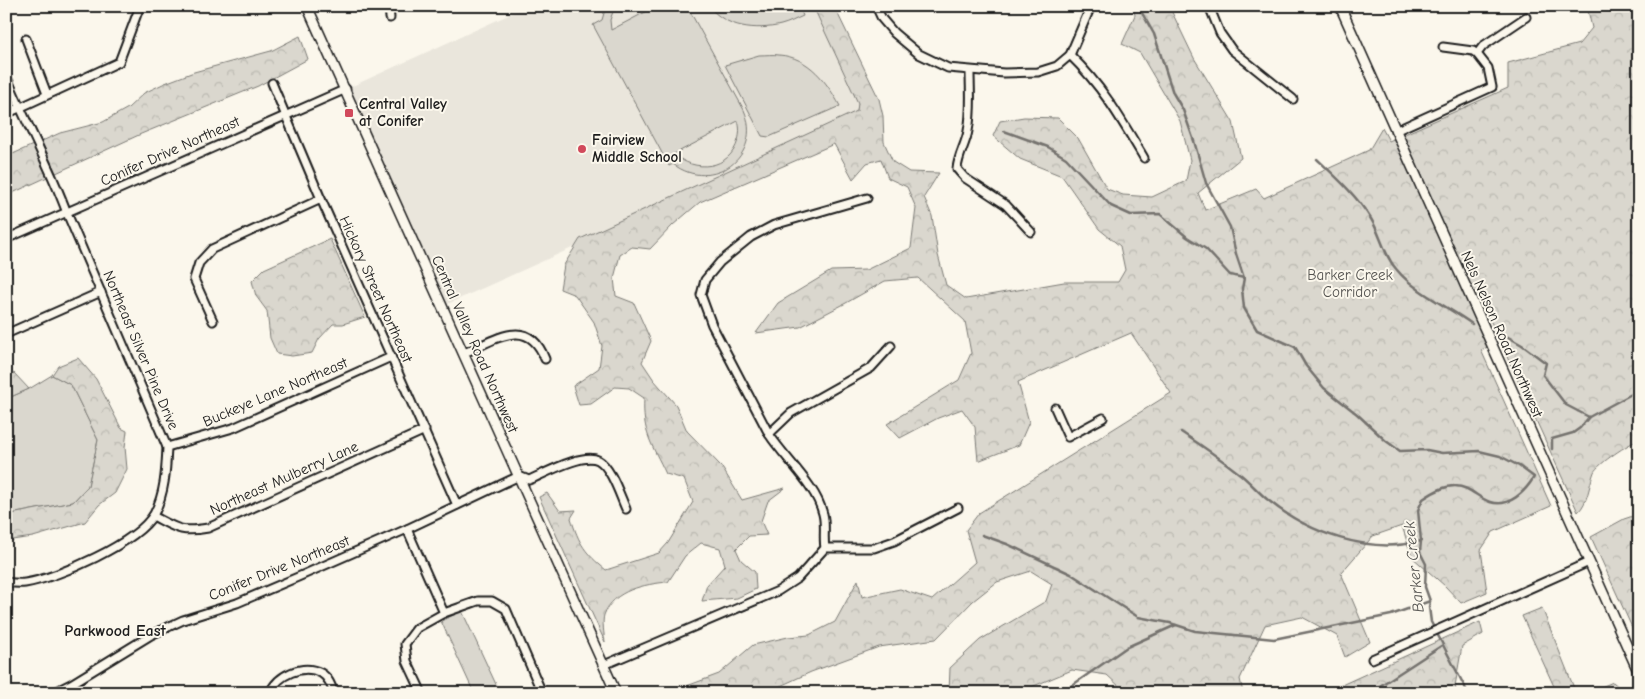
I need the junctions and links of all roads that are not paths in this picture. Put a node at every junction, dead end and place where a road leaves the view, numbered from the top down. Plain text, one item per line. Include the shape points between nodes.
1 (140, 6) edge
2 (308, 6) edge
3 (389, 6) edge
4 (876, 6) edge
5 (1091, 6) edge
6 (1209, 6) edge
7 (1340, 6) edge
8 (1526, 17) dead end
9 (390, 18) dead end
10 (26, 38) dead end
11 (1443, 47) dead end
12 (1475, 52) junction
13 (1070, 55) junction
14 (970, 71) junction
15 (6, 76) edge
16 (272, 83) dead end
17 (346, 89) junction
18 (47, 94) junction
19 (1293, 99) dead end
20 (19, 108) junction
21 (6, 114) edge
22 (285, 116) junction
23 (1395, 131) junction
24 (1144, 158) dead end
25 (867, 198) dead end
26 (321, 199) junction
27 (67, 213) junction
28 (1031, 232) dead end
29 (6, 239) edge
30 (101, 292) junction
31 (213, 321) dead end
32 (6, 334) edge
33 (891, 346) dead end
34 (464, 354) junction
35 (392, 357) junction
36 (545, 359) dead end
37 (1055, 408) dead end
38 (1103, 418) dead end
39 (425, 430) junction
40 (769, 434) junction
41 (167, 447) junction
42 (519, 476) junction
43 (457, 505) junction
44 (958, 508) dead end
45 (626, 510) dead end
46 (153, 516) junction
47 (406, 529) junction
48 (825, 548) junction
49 (1589, 562) junction
50 (6, 582) edge
51 (444, 613) junction
52 (1372, 659) dead end
53 (604, 666) junction
54 (1639, 673) edge
55 (52, 693) edge
56 (270, 693) edge
57 (334, 693) edge
58 (422, 693) edge
59 (542, 693) edge
60 (616, 693) edge

1 - 18 street via 119,62
2 - 17 main road, Central Valley Road Northwest
3 - 9 street
4 - 14 street via 882,19 918,54 948,68
5 - 13 street
6 - 19 street via 1220,33 1232,50
7 - 23 main road, Nels Nelson Road Northwest
8 - 12 street
10 - 18 street
11 - 12 street
12 - 23 street via 1488,68 1492,87
13 - 14 street via 1057,66 1038,72
13 - 24 street via 1102,90
14 - 28 street via 968,129 957,168 965,178 1006,205
15 - 20 street, Northeast Silver Pine Drive
16 - 22 street, Hickory Street Northeast
17 - 22 street, Conifer Drive Northeast
17 - 34 main road, Central Valley Road Northwest
18 - 20 street
20 - 21 street
20 - 27 street, Northeast Silver Pine Drive
22 - 26 street, Hickory Street Northeast
22 - 27 street, Conifer Drive Northeast
23 - 49 main road, Nels Nelson Road Northwest
25 - 40 street via 774,225 751,237 720,262 705,280 701,295 706,312
26 - 31 street via 212,249 199,263 194,279
26 - 35 street, Hickory Street Northeast
27 - 29 street, Conifer Drive Northeast
27 - 30 street, Northeast Silver Pine Drive
30 - 32 street
30 - 41 street, Northeast Silver Pine Drive
33 - 40 street via 871,368 791,413
34 - 36 street via 518,333 532,339
34 - 42 main road, Central Valley Road Northwest
35 - 39 street, Hickory Street Northeast
35 - 41 street, Buckeye Lane Northeast via 233,428
37 - 38 street via 1068,437
39 - 43 street, Hickory Street Northeast
39 - 46 street, Northeast Mulberry Lane via 208,528 188,532
40 - 48 street via 820,504 825,525
41 - 46 street, Northeast Silver Pine Drive via 165,479
42 - 43 street, Conifer Drive Northeast
42 - 45 street via 529,480 579,459 597,459 612,478
42 - 53 main road, Central Valley Road Northwest
43 - 47 street, Conifer Drive Northeast
44 - 48 street via 874,548
46 - 50 street, Northeast Silver Pine Drive via 119,545 56,575 24,584
47 - 51 street
47 - 55 street, Conifer Drive Northeast via 237,603 183,620
48 - 53 street via 798,578 778,591
49 - 52 street
49 - 54 main road, Nels Nelson Road Northwest
51 - 58 street via 417,628 405,644 407,661
51 - 59 street via 478,601 492,601 506,609
53 - 60 main road, Central Valley Road Northwest
56 - 57 street via 279,679 307,669 329,680

